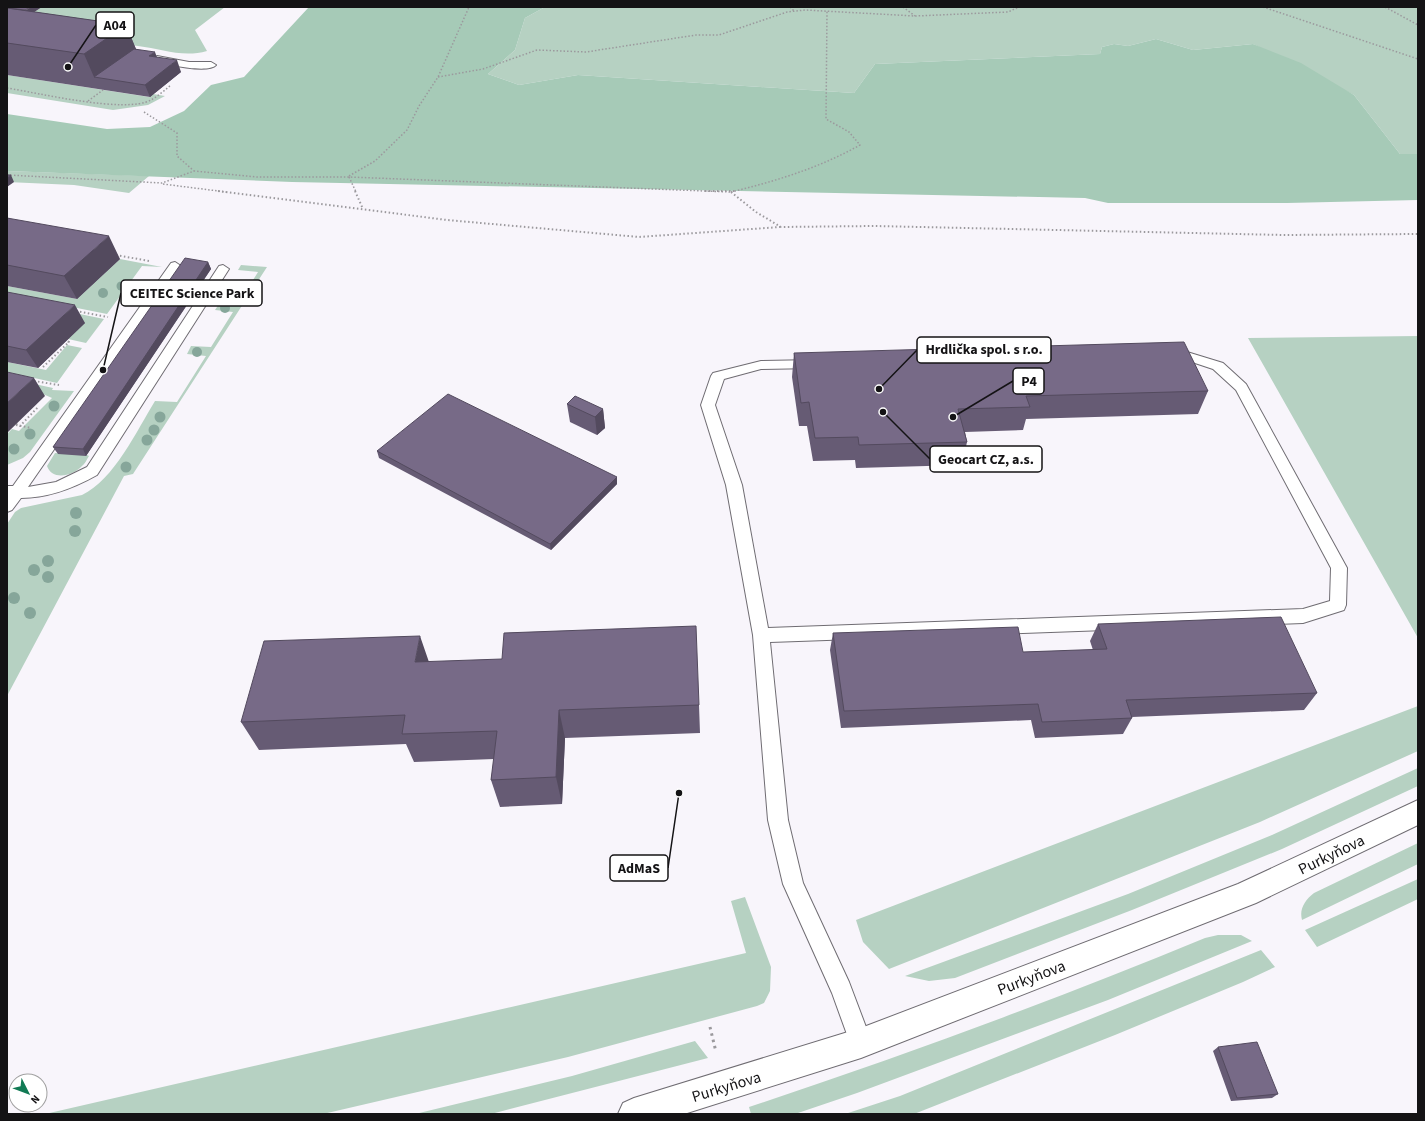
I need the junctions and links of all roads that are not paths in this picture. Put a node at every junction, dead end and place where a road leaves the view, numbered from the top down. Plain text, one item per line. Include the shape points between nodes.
1 (145, 58) edge
2 (210, 65) dead end
3 (174, 266) dead end
4 (223, 269) dead end
5 (1156, 357) edge
6 (832, 364) edge
7 (11, 491) edge
8 (7, 506) edge
9 (761, 635) junction
10 (1418, 812) edge
11 (861, 1043) junction
12 (634, 1114) edge

1 - 2 lane
3 - 7 lane via 89,387
4 - 7 lane via 92,471 59,488
5 - 9 lane via 1188,356 1218,366 1241,387 1339,568 1338,605 1303,616
6 - 9 lane via 761,365 718,376 708,405 734,485
7 - 8 lane
9 - 11 lane via 778,820 793,884
10 - 11 street, Purkyňova via 1246,894
11 - 12 street, Purkyňova

